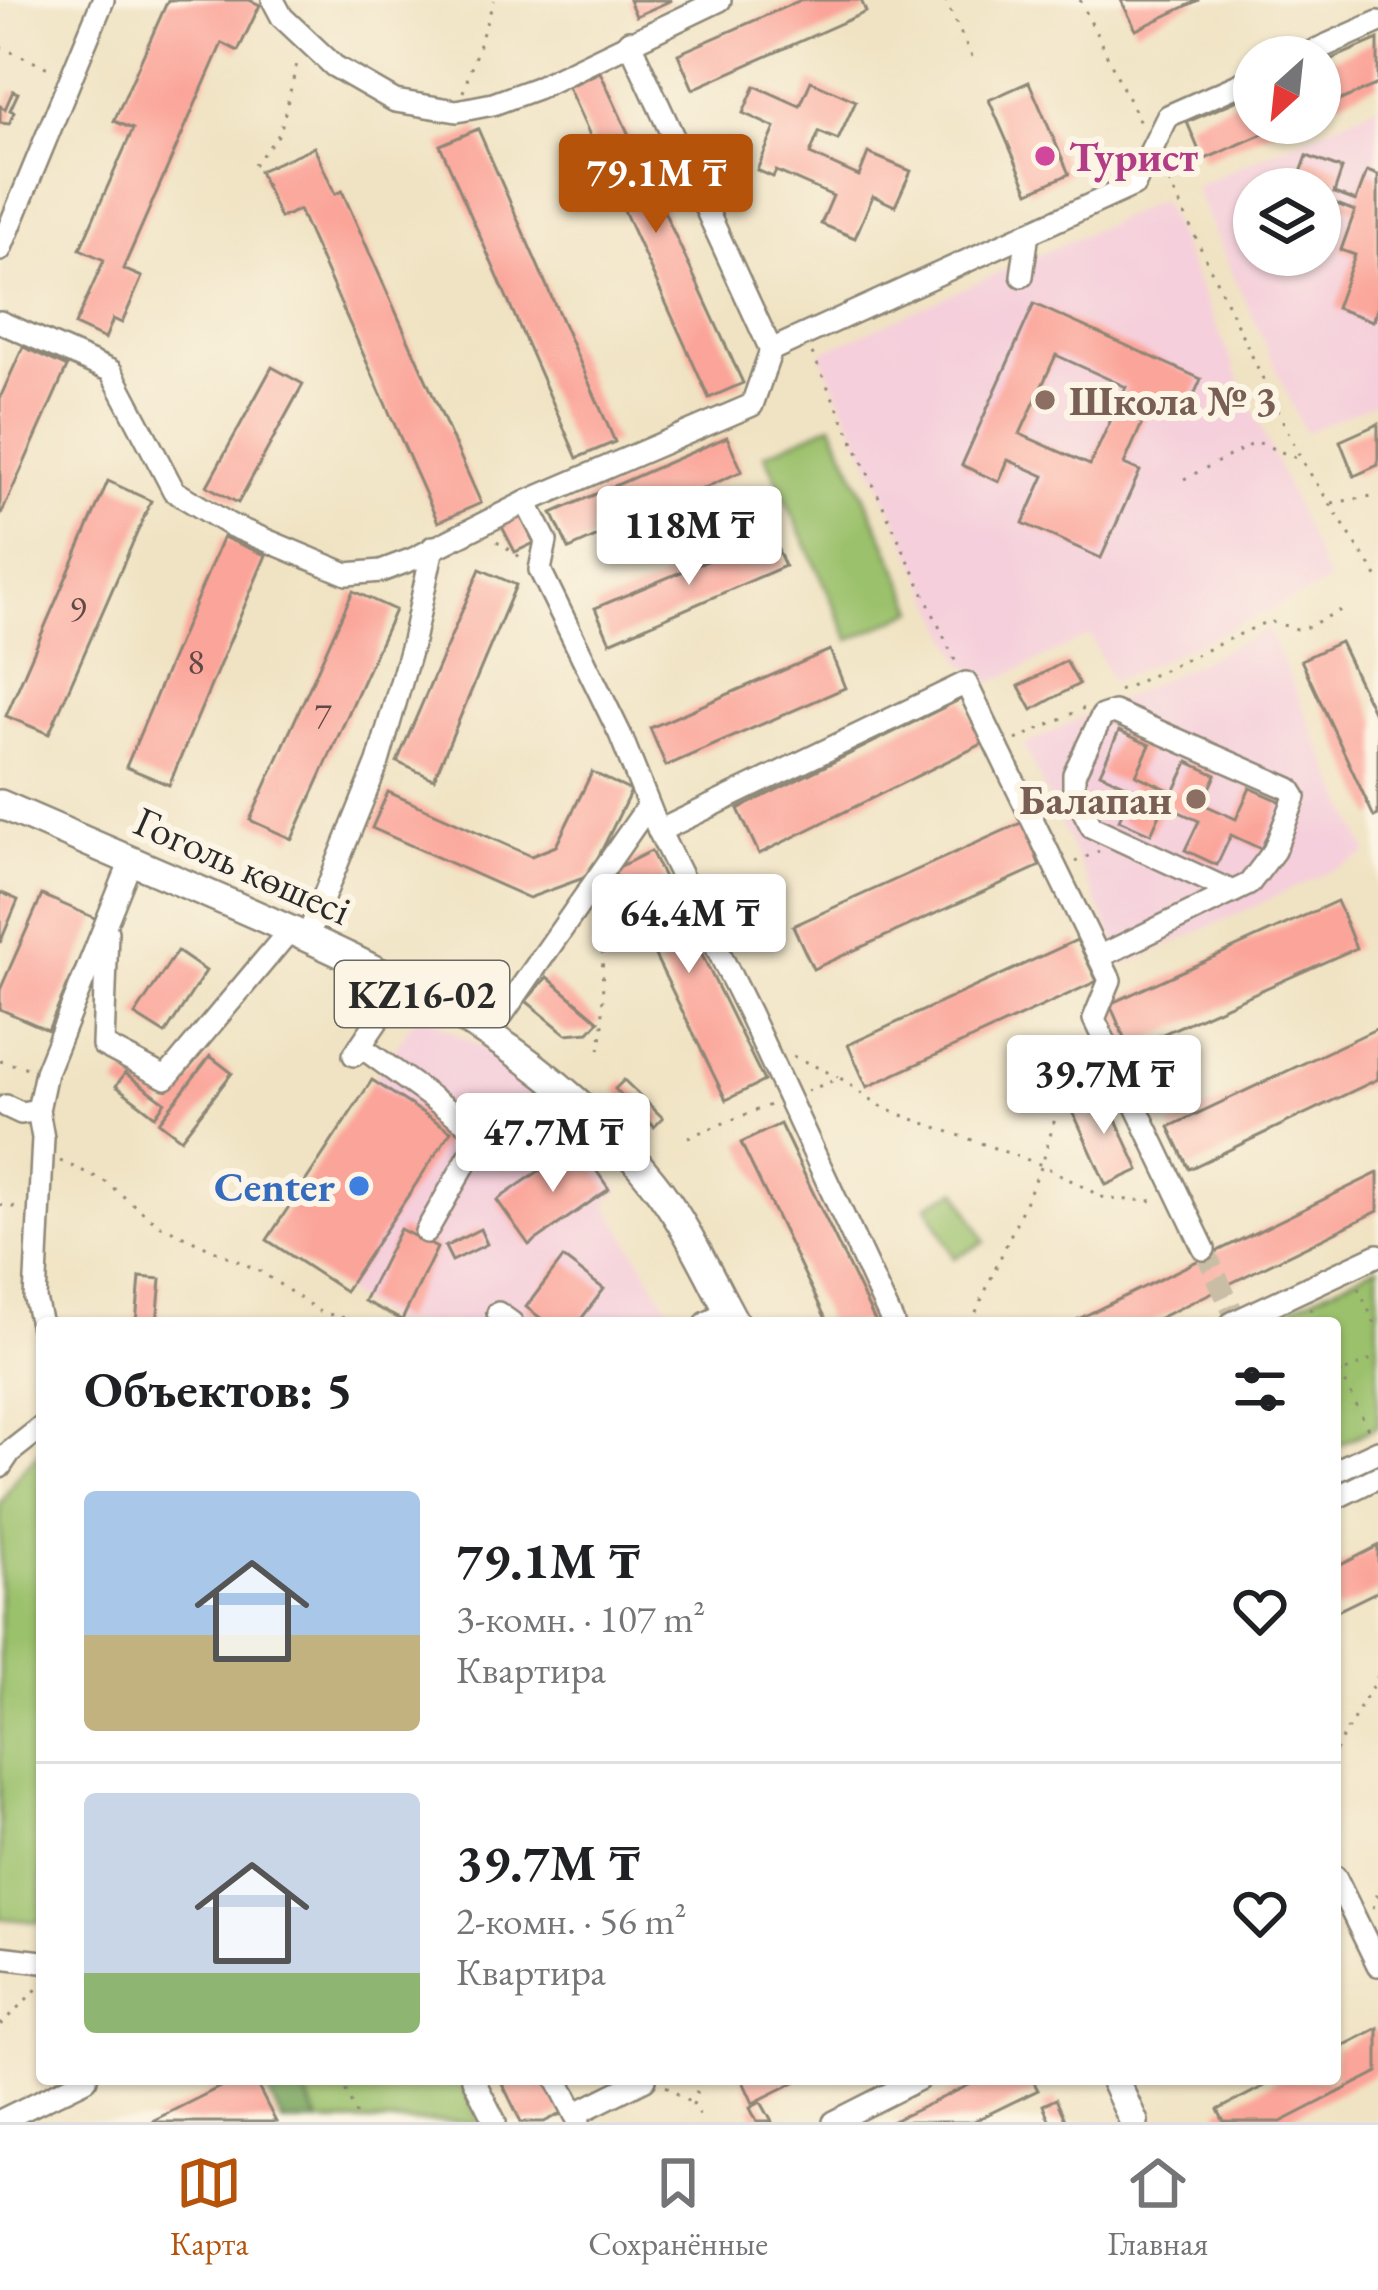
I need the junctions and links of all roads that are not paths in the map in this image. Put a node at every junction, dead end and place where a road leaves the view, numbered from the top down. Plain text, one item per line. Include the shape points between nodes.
1 (103, 0) edge
2 (273, 0) edge
3 (720, 0) edge
4 (1378, 22) edge
5 (1341, 39) edge
6 (629, 41) junction
7 (1233, 87) edge
8 (1028, 232) junction
9 (0, 250) edge
10 (1022, 276) dead end
11 (0, 322) edge
12 (771, 350) junction
13 (526, 502) junction
14 (433, 547) junction
15 (0, 804) edge
16 (648, 806) junction
17 (658, 831) junction
18 (131, 861) junction
19 (1233, 892) junction
20 (108, 917) junction
21 (299, 934) junction
22 (1099, 957) junction
23 (403, 983) junction
24 (490, 1032) junction
25 (5, 1106) dead end
26 (38, 1110) junction
27 (426, 1232) dead end
28 (1204, 1249) tunnel mouth
29 (1378, 1255) edge
30 (39, 1317) edge
31 (723, 1317) edge
32 (890, 1317) edge
33 (1245, 1317) edge
34 (36, 1432) edge
35 (1373, 1441) edge
36 (1341, 1466) edge
37 (0, 1467) edge
38 (1378, 1477) edge
39 (1341, 1495) edge
40 (1341, 1889) edge
41 (0, 1957) edge
42 (36, 1961) edge
43 (1378, 1965) edge
44 (74, 2085) edge
45 (476, 2085) edge
46 (560, 2085) edge
47 (635, 2085) edge
48 (907, 2085) edge
49 (1117, 2085) edge
50 (577, 2118) edge
51 (0, 2121) edge
52 (495, 2122) edge
53 (834, 2122) edge
54 (1135, 2122) edge

1 - 9 street
2 - 6 street via 334,66 395,101 457,111 537,88
3 - 6 street
4 - 5 street
6 - 12 street
7 - 8 street via 1168,116 1134,185
8 - 10 street
8 - 12 street
11 - 14 street via 111,371 174,491 230,525 347,574 381,572
12 - 13 street via 752,405
13 - 14 street
13 - 16 street via 546,541 540,570
14 - 21 street via 378,762
15 - 18 main road, Гоголь көшесі / KZ16-02
16 - 17 street
16 - 24 street
17 - 22 street via 966,683
17 - 32 street
18 - 20 street
18 - 21 main road, Гоголь көшесі / KZ16-02
19 - 19 street via 1274,851 1290,789 1114,712 1102,716 1074,773 1074,793 1092,827
19 - 22 street
20 - 21 street via 103,1045 166,1078
20 - 26 street
21 - 23 main road, Гоголь көшесі / KZ16-02 via 354,970
22 - 28 street via 1110,980 1094,1019
23 - 24 main road, Гоголь көшесі / KZ16-02
23 - 27 street via 357,1051 479,1129 482,1139
24 - 31 main road, Гоголь көшесі / KZ16-02 via 569,1094 651,1180
25 - 26 street
26 - 30 street
29 - 33 street
34 - 37 street
35 - 36 street
38 - 39 street
40 - 43 street
41 - 42 street
44 - 51 street
45 - 52 street
46 - 50 street
47 - 50 street
48 - 53 street
49 - 54 main road

